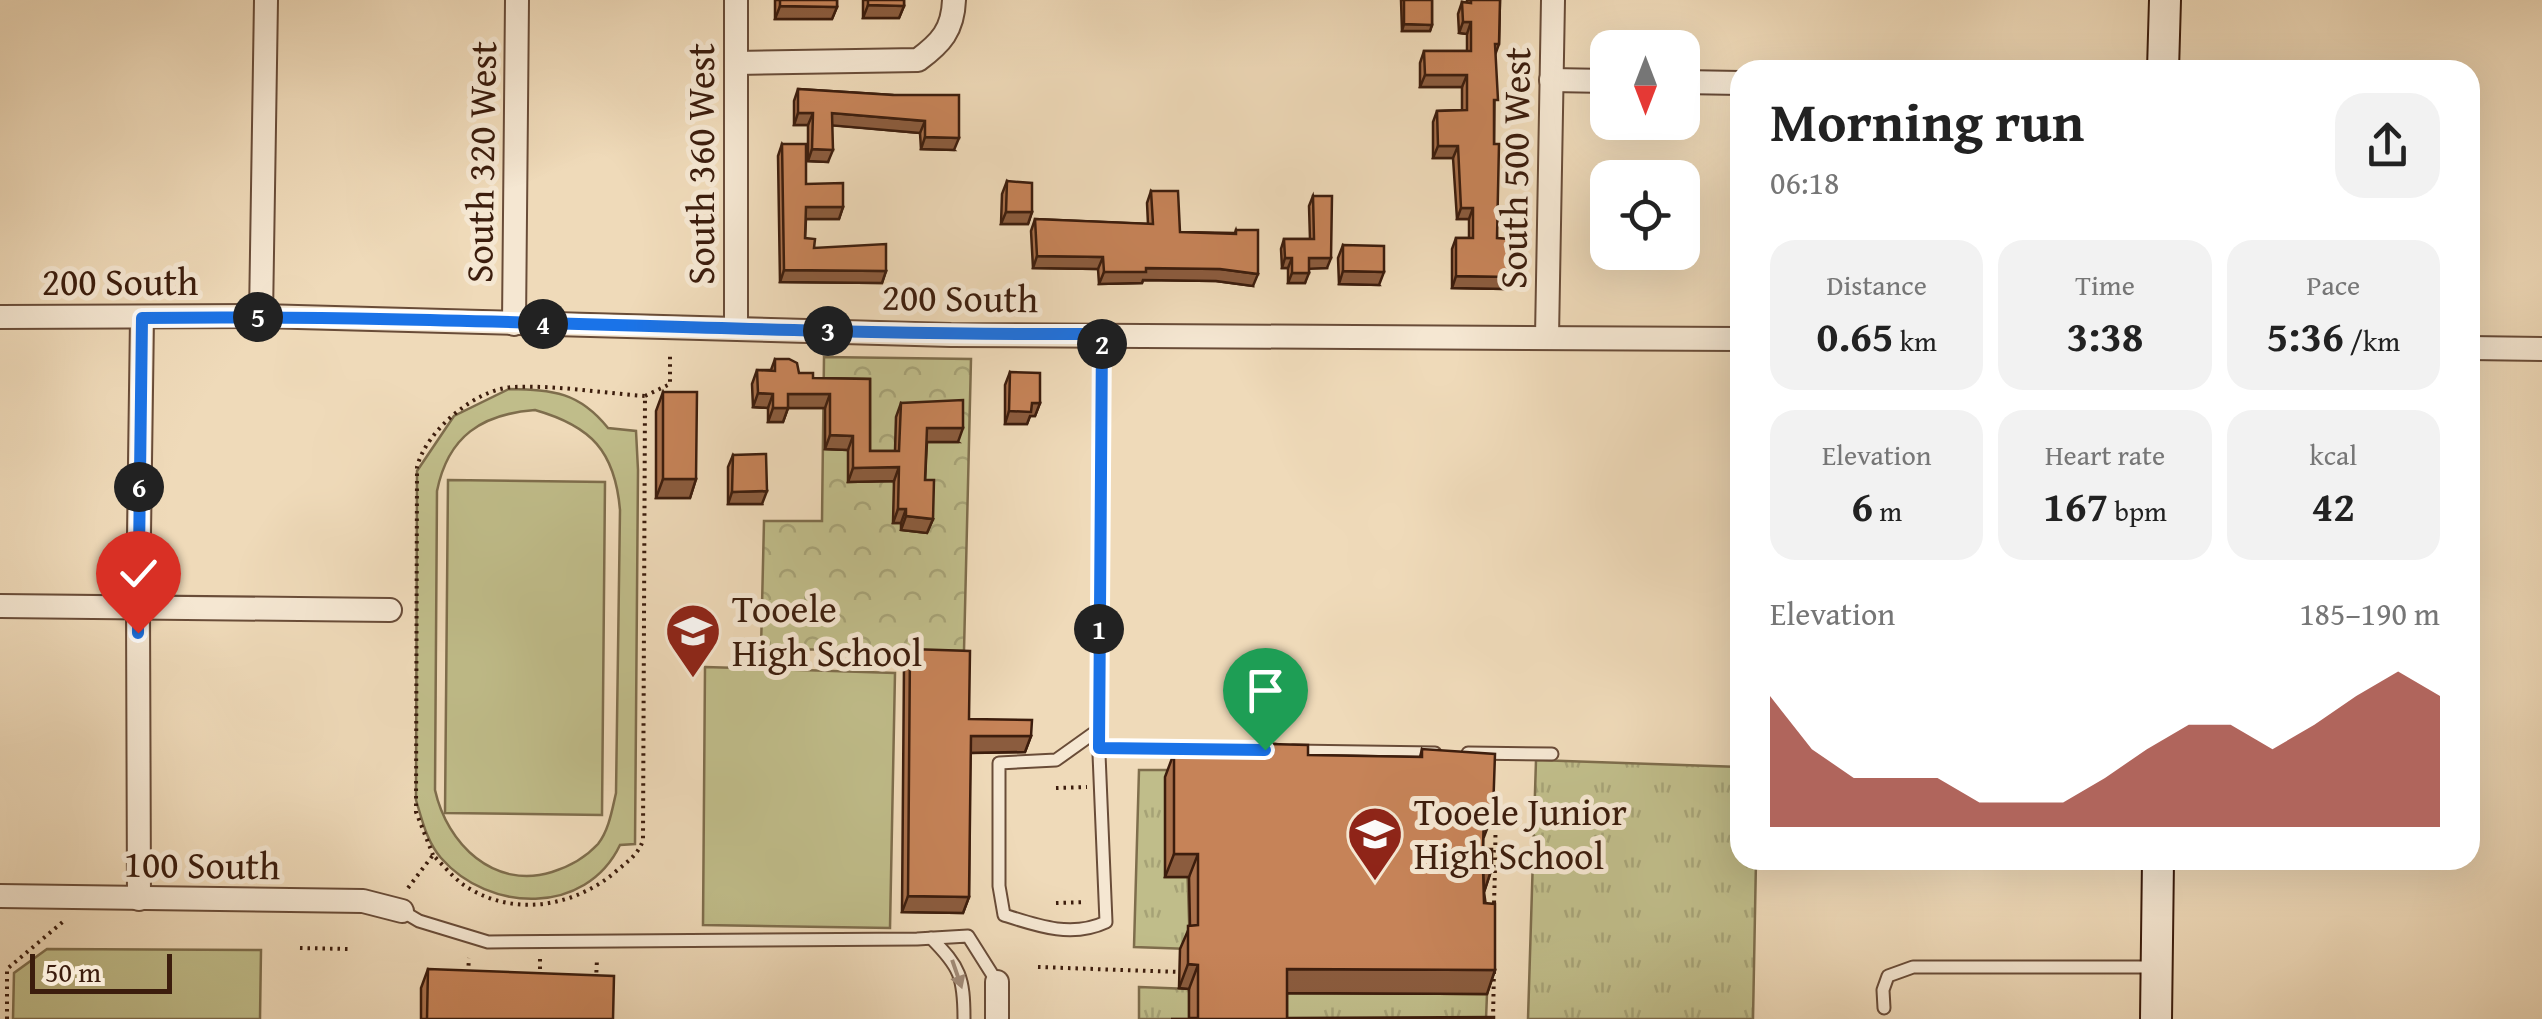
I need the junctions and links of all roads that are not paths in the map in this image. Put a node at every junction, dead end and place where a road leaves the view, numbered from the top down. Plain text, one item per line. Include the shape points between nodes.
1 (266, 0) edge
2 (517, 0) edge
3 (736, 0) edge
4 (954, 0) edge
5 (1553, 0) edge
6 (2165, 0) edge
7 (2164, 60) edge
8 (736, 62) junction
9 (1550, 80) junction
10 (1590, 81) edge
11 (1700, 82) edge
12 (1730, 83) edge
13 (261, 316) junction
14 (0, 317) edge
15 (142, 318) junction
16 (514, 324) junction
17 (736, 328) junction
18 (1102, 334) junction
19 (1547, 337) junction
20 (1730, 339) edge
21 (2480, 348) edge
22 (2542, 349) edge
23 (0, 606) edge
24 (138, 606) junction
25 (390, 610) dead end
26 (1098, 730) junction
27 (1099, 748) junction
28 (1552, 754) dead end
29 (2158, 870) edge
30 (0, 896) edge
31 (139, 900) junction
32 (402, 911) joint
33 (931, 938) junction
34 (2157, 967) junction
35 (997, 982) joint
36 (1884, 1008) dead end
37 (964, 1019) edge
38 (997, 1019) edge
39 (2156, 1019) edge

1 - 13 street
2 - 16 street, South 320 West
3 - 8 street, South 360 West
4 - 8 street via 942,42 918,60
5 - 9 street, South 500 West
6 - 7 street
8 - 17 street, South 360 West
9 - 10 street
9 - 19 street, South 500 West
11 - 12 street
13 - 15 street, 200 South
13 - 16 street, 200 South
14 - 15 street, 200 South
15 - 24 street
16 - 17 street, 200 South
17 - 18 street, 200 South
18 - 19 street, 200 South
18 - 26 lane
19 - 20 street, 200 South
21 - 22 street
23 - 24 street
24 - 25 street
24 - 31 street
26 - 27 lane
26 - 27 lane via 1056,760 999,763 1004,914 1038,927 1086,932 1106,922
27 - 28 lane
29 - 34 street
30 - 31 street, 100 South
31 - 32 street, 100 South via 363,901
32 - 33 lane via 488,942
33 - 35 lane via 968,936
33 -> 37 lane via 957,963
34 - 36 lane via 1913,966 1888,976
34 - 39 street
35 - 38 street

